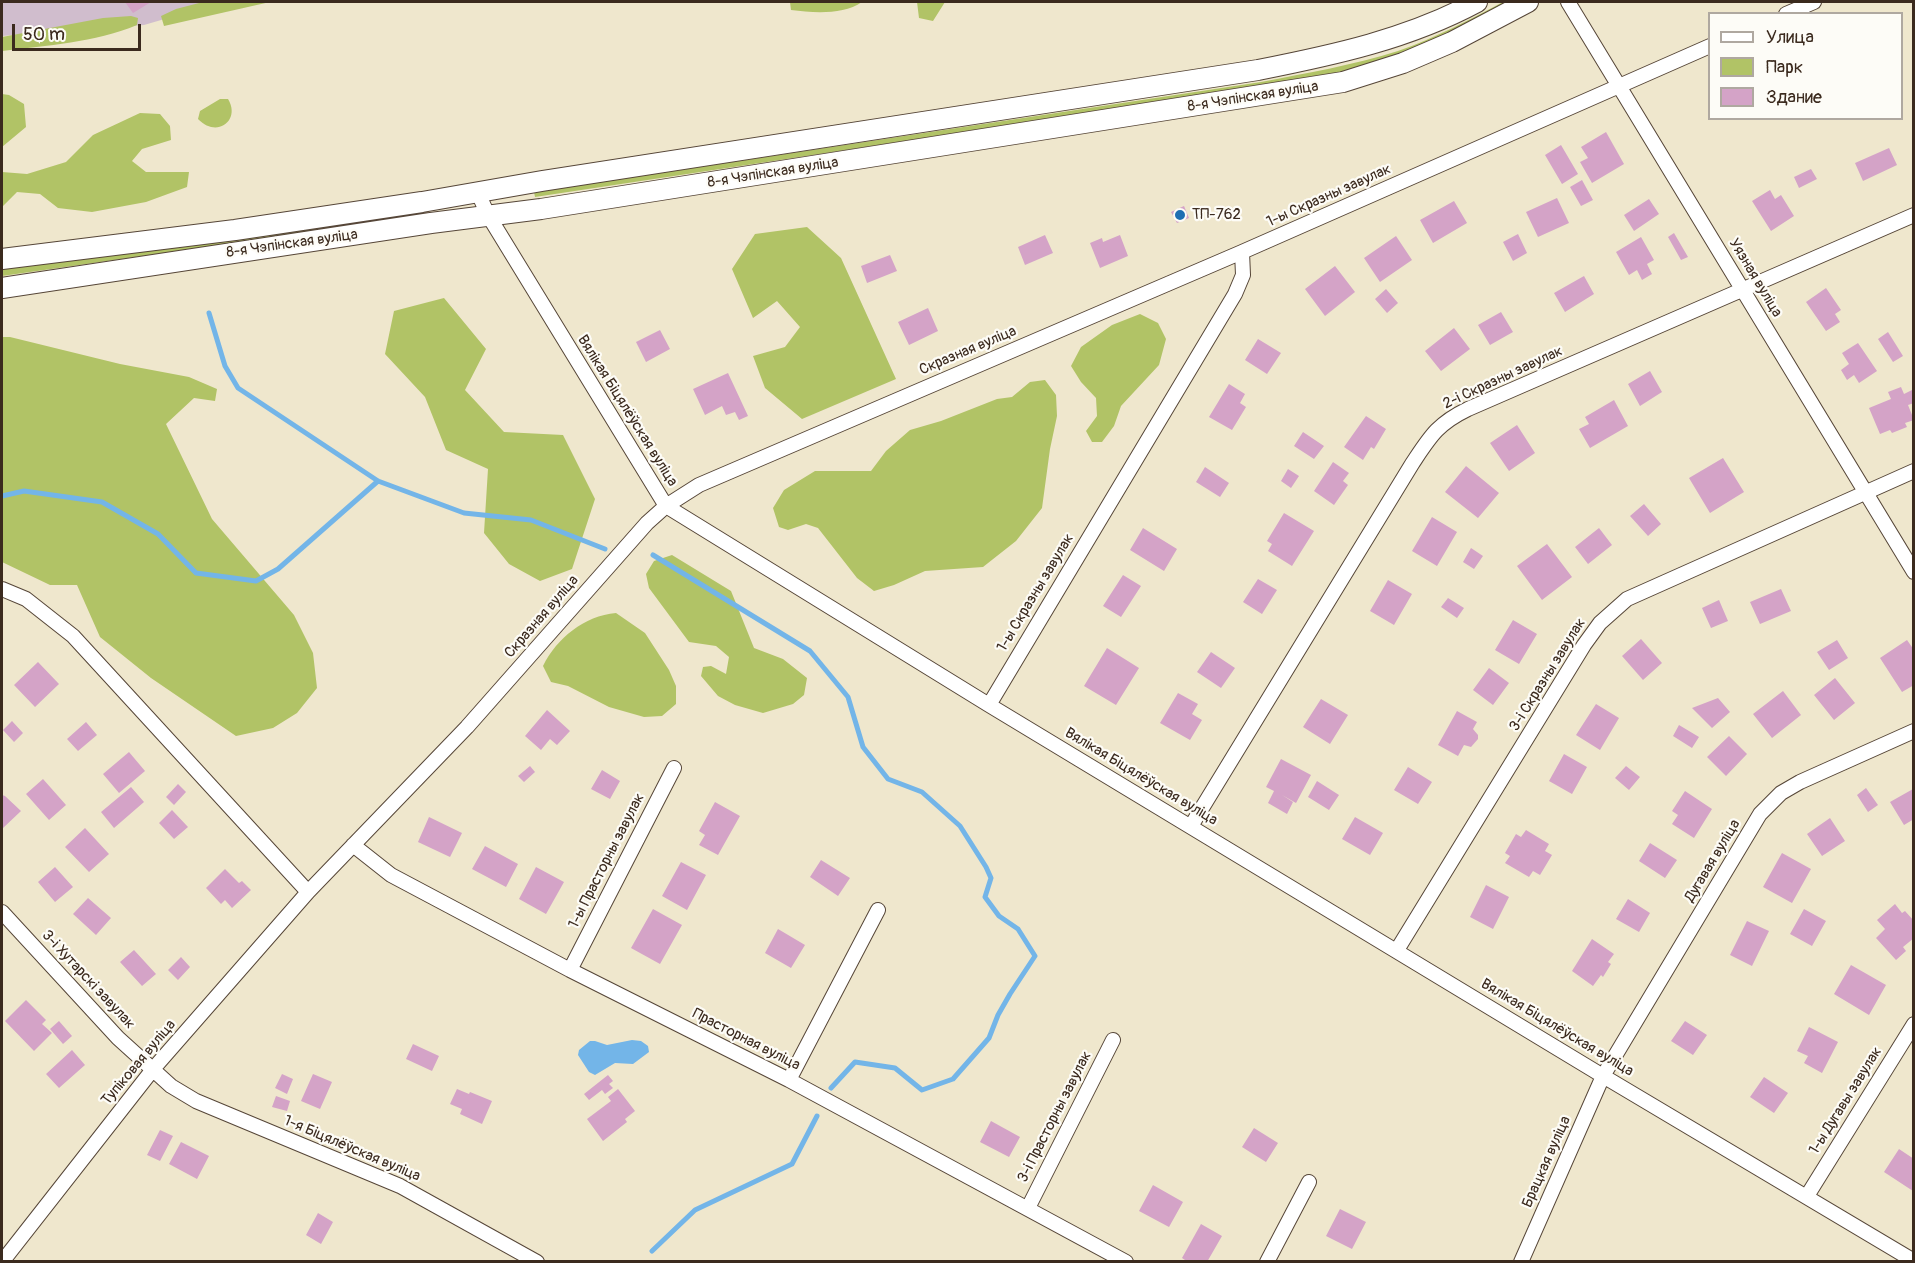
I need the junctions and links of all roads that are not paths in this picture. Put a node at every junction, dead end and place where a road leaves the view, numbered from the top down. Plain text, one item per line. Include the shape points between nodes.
1 (1477, 2) edge
2 (1528, 2) edge
3 (1568, 2) edge
4 (1814, 2) edge
5 (1791, 12) edge
6 (1708, 47) edge
7 (1618, 86) junction
8 (478, 193) junction
9 (488, 215) junction
10 (1914, 215) edge
11 (1242, 252) junction
12 (2, 259) edge
13 (2, 288) edge
14 (1743, 290) junction
15 (1914, 471) edge
16 (1866, 492) junction
17 (666, 506) junction
18 (1914, 572) edge
19 (2, 589) edge
20 (989, 705) junction
21 (1914, 731) edge
22 (674, 768) dead end
23 (1191, 826) junction
24 (354, 845) junction
25 (308, 892) junction
26 (878, 910) dead end
27 (2, 912) edge
28 (1397, 950) junction
29 (570, 970) junction
30 (1914, 1024) edge
31 (1113, 1040) dead end
32 (154, 1068) junction
33 (1603, 1076) junction
34 (789, 1080) junction
35 (1309, 1182) dead end
36 (1807, 1196) junction
37 (1028, 1208) junction
38 (3, 1258) edge
39 (1914, 1261) edge
40 (537, 1262) edge
41 (1126, 1262) edge
42 (1267, 1262) edge
43 (1521, 1262) edge

1 - 8 main road, 8-я Чэпінская вуліца via 1394,38 1258,70
2 - 9 main road, 8-я Чэпінская вуліца via 1452,42 1343,82
3 - 7 street, Уязная вуліца
4 - 5 street
6 - 7 street, 1-ы Скразны завулак
7 - 11 street, 1-ы Скразны завулак
7 - 14 street, Уязная вуліца
8 - 9 street, Вялікая Біцялёўская вуліца
8 - 12 main road, 8-я Чэпінская вуліца via 235,230
9 - 13 main road, 8-я Чэпінская вуліца
9 - 17 street, Вялікая Біцялёўская вуліца
10 - 14 street, 2-і Скразны завулак
11 - 17 street, Скразная вуліца via 699,485
11 - 20 street, 1-ы Скразны завулак via 1243,275 1235,294
14 - 16 street, Уязная вуліца
14 - 23 street, 2-і Скразны завулак via 1468,409 1435,430
15 - 16 street, 3-і Скразны завулак
16 - 18 street, Уязная вуліца
16 - 28 street, 3-і Скразны завулак via 1627,599 1600,623
17 - 20 street, Вялікая Біцялёўская вуліца
17 - 24 street, Скразная вуліца via 646,523 467,727
19 - 25 street via 26,599 73,636
20 - 23 street, Вялікая Біцялёўская вуліца
21 - 33 street, Дугавая вуліца via 1800,782 1781,793 1760,814
22 - 29 street, 1-ы Прасторны завулак
23 - 28 street, Вялікая Біцялёўская вуліца
24 - 25 street, Скразная вуліца
24 - 29 street, Прасторная вуліца via 391,875
25 - 32 street, Тупіковая вуліца
26 - 34 street
27 - 32 street, 3-і Хутарскі завулак via 118,1038
28 - 33 street, Вялікая Біцялёўская вуліца
29 - 34 street, Прасторная вуліца
30 - 36 street, 1-ы Дугавы завулак
31 - 37 street, 3-і Прасторны завулак
32 - 38 street, Тупіковая вуліца
32 - 40 street, 1-я Біцялёўская вуліца via 171,1086 196,1101 400,1186
33 - 36 street, Вялікая Біцялёўская вуліца
33 - 43 street, Брацкая вуліца
34 - 37 street, Прасторная вуліца
35 - 42 street
36 - 39 street, Вялікая Біцялёўская вуліца
37 - 41 street, Прасторная вуліца

